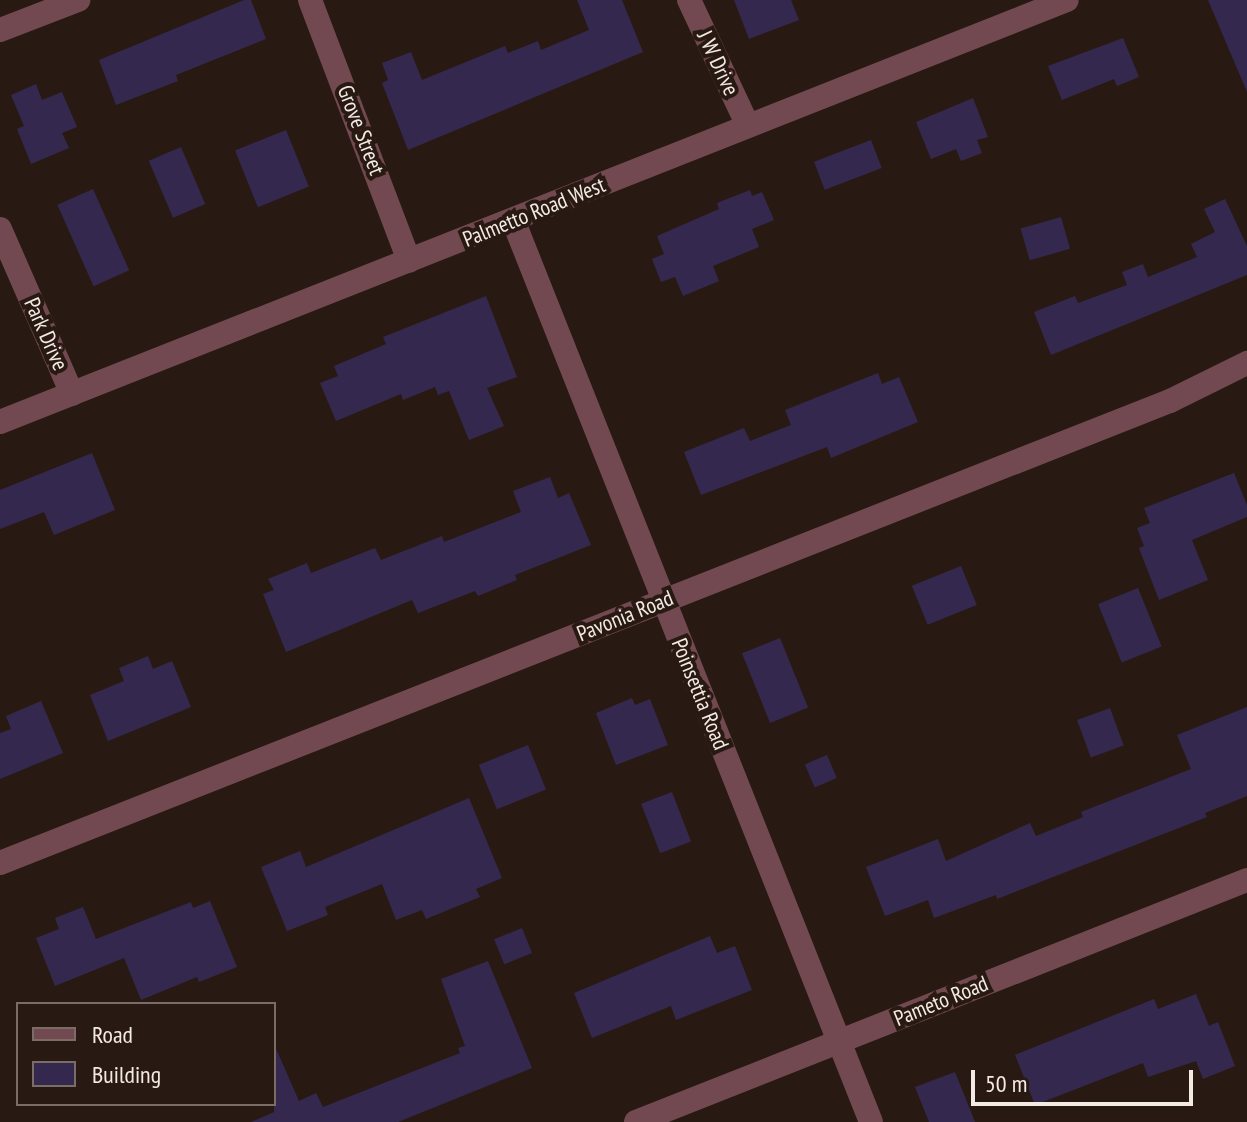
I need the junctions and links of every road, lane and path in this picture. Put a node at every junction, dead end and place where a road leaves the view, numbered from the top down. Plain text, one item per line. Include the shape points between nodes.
1 (78, 0) edge
2 (310, 0) edge
3 (689, 0) edge
4 (1067, 0) edge
5 (0, 30) edge
6 (748, 126) junction
7 (513, 220) junction
8 (0, 229) edge
9 (409, 261) junction
10 (1247, 363) edge
11 (72, 394) junction
12 (0, 422) edge
13 (663, 601) junction
14 (0, 863) edge
15 (1247, 880) edge
16 (840, 1041) junction
17 (636, 1122) edge
18 (871, 1122) edge

1 - 5 street
2 - 9 street, Grove Street
3 - 6 street, J W Drive
4 - 6 street, Palmetto Road West
6 - 7 street, Palmetto Road West
7 - 9 street, Palmetto Road West
7 - 13 street, Poinsettia Road
8 - 11 street, Park Drive
9 - 11 street, Palmetto Road West
10 - 13 street, Pavonia Road via 1170,401
11 - 12 street, Palmetto Road West
13 - 14 street, Pavonia Road
13 - 16 street, Poinsettia Road
15 - 16 street, Pameto Road
16 - 17 street, Pameto Road
16 - 18 street, Poinsettia Road

